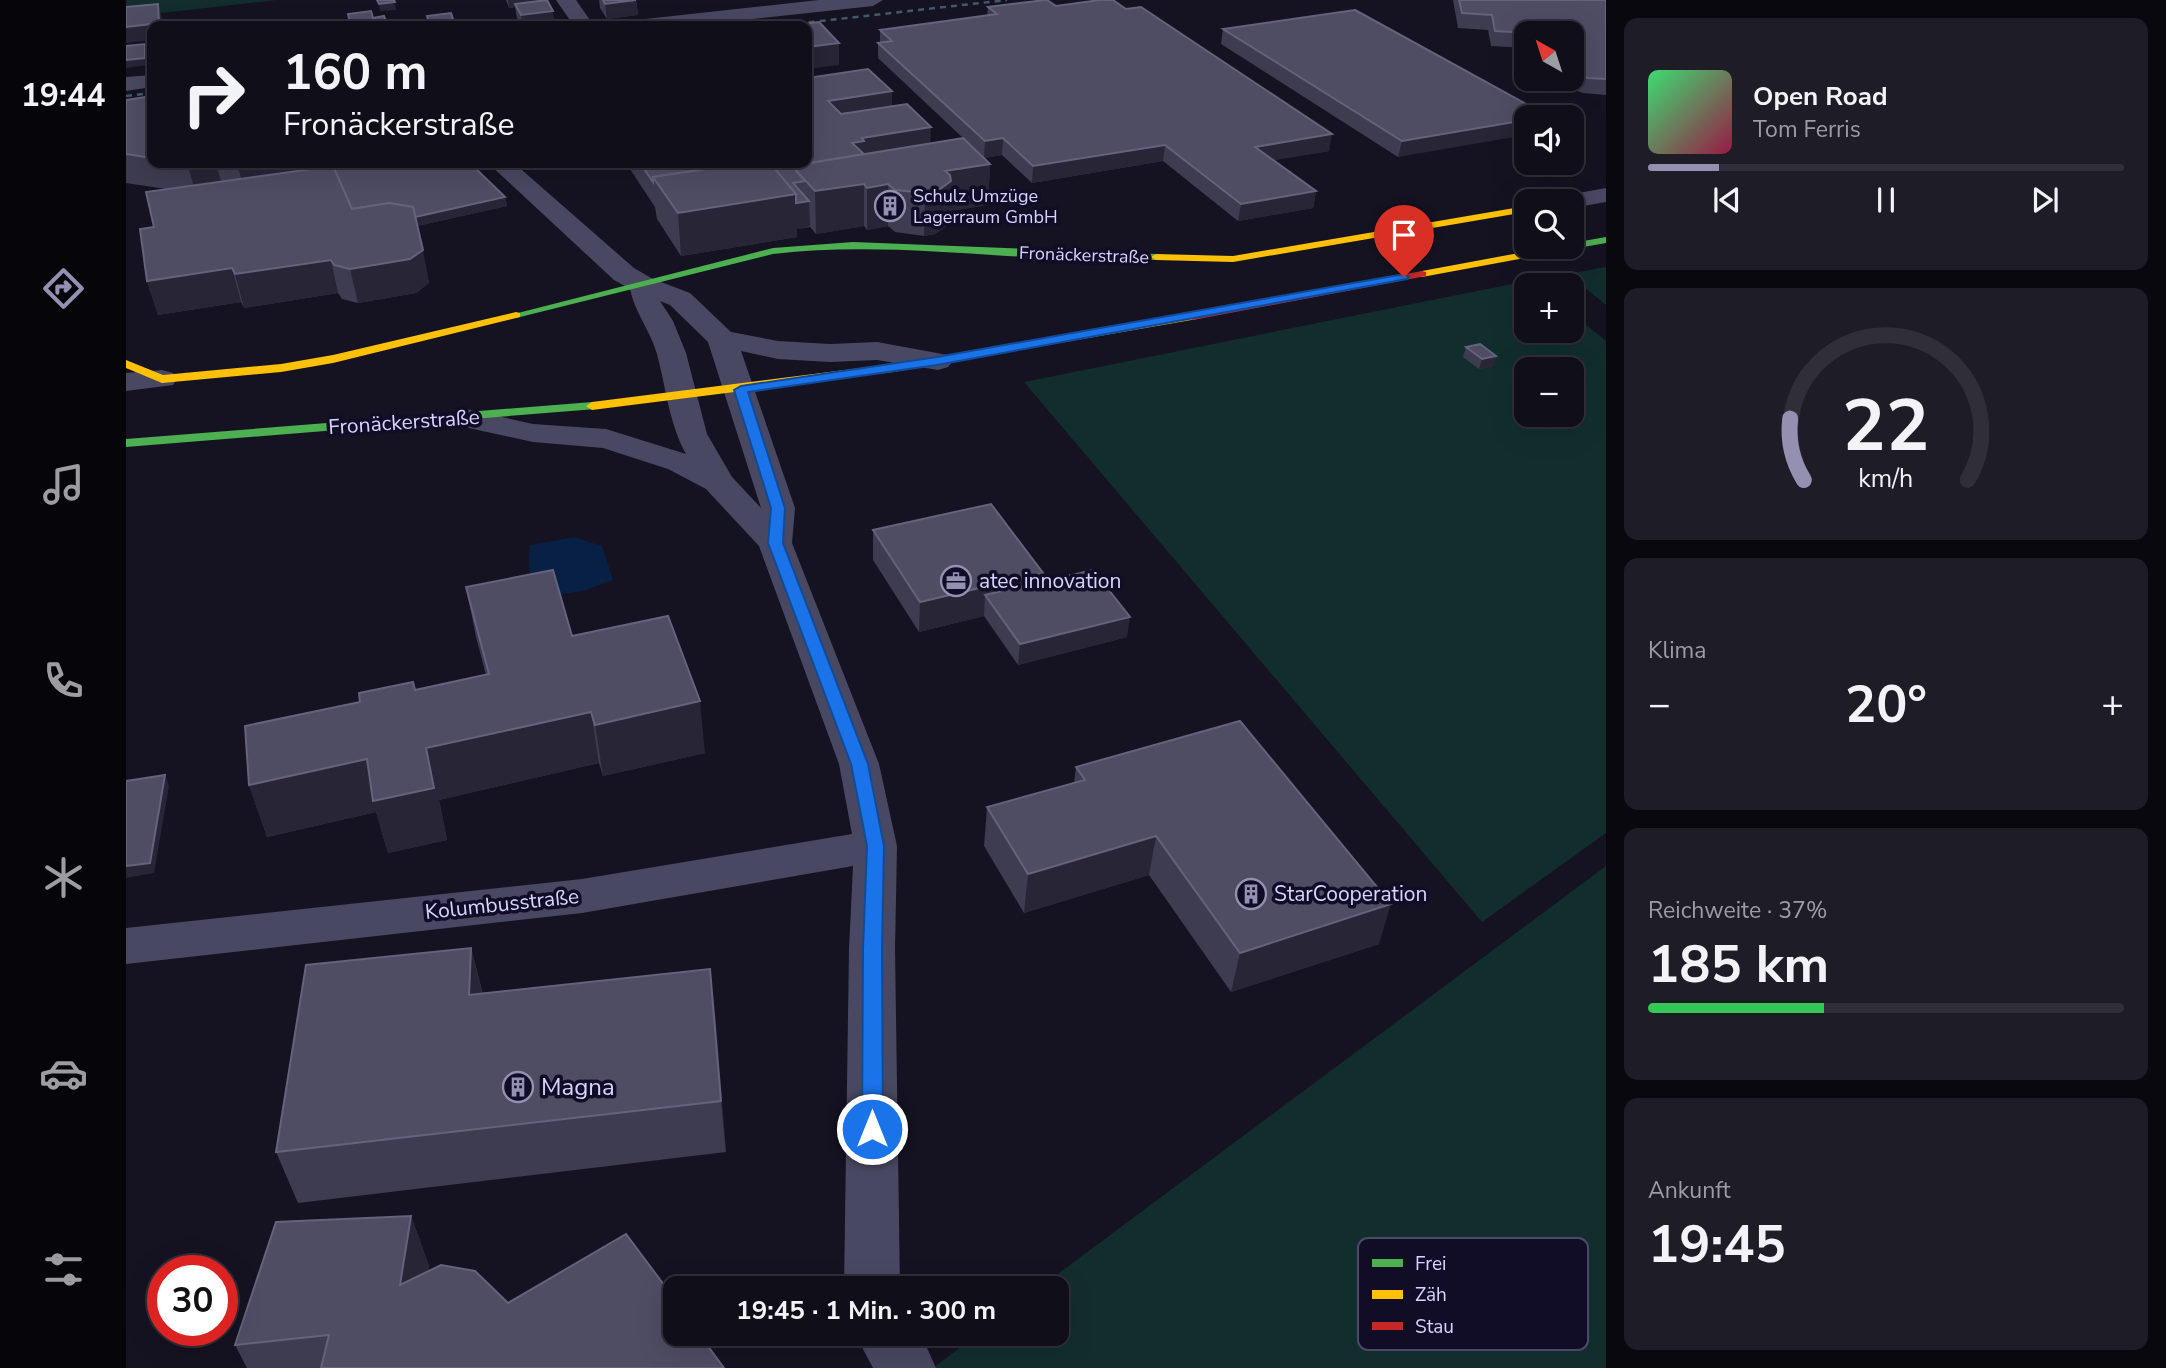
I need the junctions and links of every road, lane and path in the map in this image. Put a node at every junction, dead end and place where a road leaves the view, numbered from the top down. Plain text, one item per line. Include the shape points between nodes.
1 (566, 0) edge
2 (873, 0) edge
3 (845, 1) edge
4 (581, 21) edge
5 (678, 21) edge
6 (147, 81) edge
7 (126, 83) edge
8 (506, 168) edge
9 (1606, 195) edge
10 (1584, 199) edge
11 (1514, 211) edge
12 (1606, 240) edge
13 (1584, 244) edge
14 (1514, 256) edge
15 (643, 285) junction
16 (722, 339) junction
17 (937, 361) junction
18 (126, 364) edge
19 (162, 379) junction
20 (126, 382) edge
21 (741, 390) junction
22 (681, 397) junction
23 (466, 418) junction
24 (126, 443) edge
25 (718, 482) junction
26 (775, 543) junction
27 (876, 846) junction
28 (126, 946) edge
29 (872, 1276) edge
30 (891, 1346) edge
31 (907, 1368) edge

1 - 4 street
2 - 3 street
3 - 5 street
6 - 7 street
8 - 15 street via 624,274
9 - 10 street
11 - 15 street, Fronäckerstraße via 1233,259 814,245
12 - 13 street, Fronäckerstraße
14 - 17 street, Fronäckerstraße
15 - 16 street via 680,299
15 - 19 street, Fronäckerstraße via 333,359
15 - 22 street via 648,309 659,321 671,353
16 - 17 street via 778,350 877,351
16 - 21 street
17 - 21 street, Fronäckerstraße
18 - 19 street, Fronäckerstraße
19 - 20 street, Fronäckerstraße
21 - 22 street, Fronäckerstraße
21 - 26 street via 778,508
22 - 23 street, Fronäckerstraße
22 - 25 street via 691,434
23 - 24 street, Fronäckerstraße
23 - 25 street via 533,433 606,439 679,462
25 - 26 street
26 - 27 street via 859,764
27 - 28 street, Kolumbusstraße via 582,896
27 - 29 street
30 - 31 street

